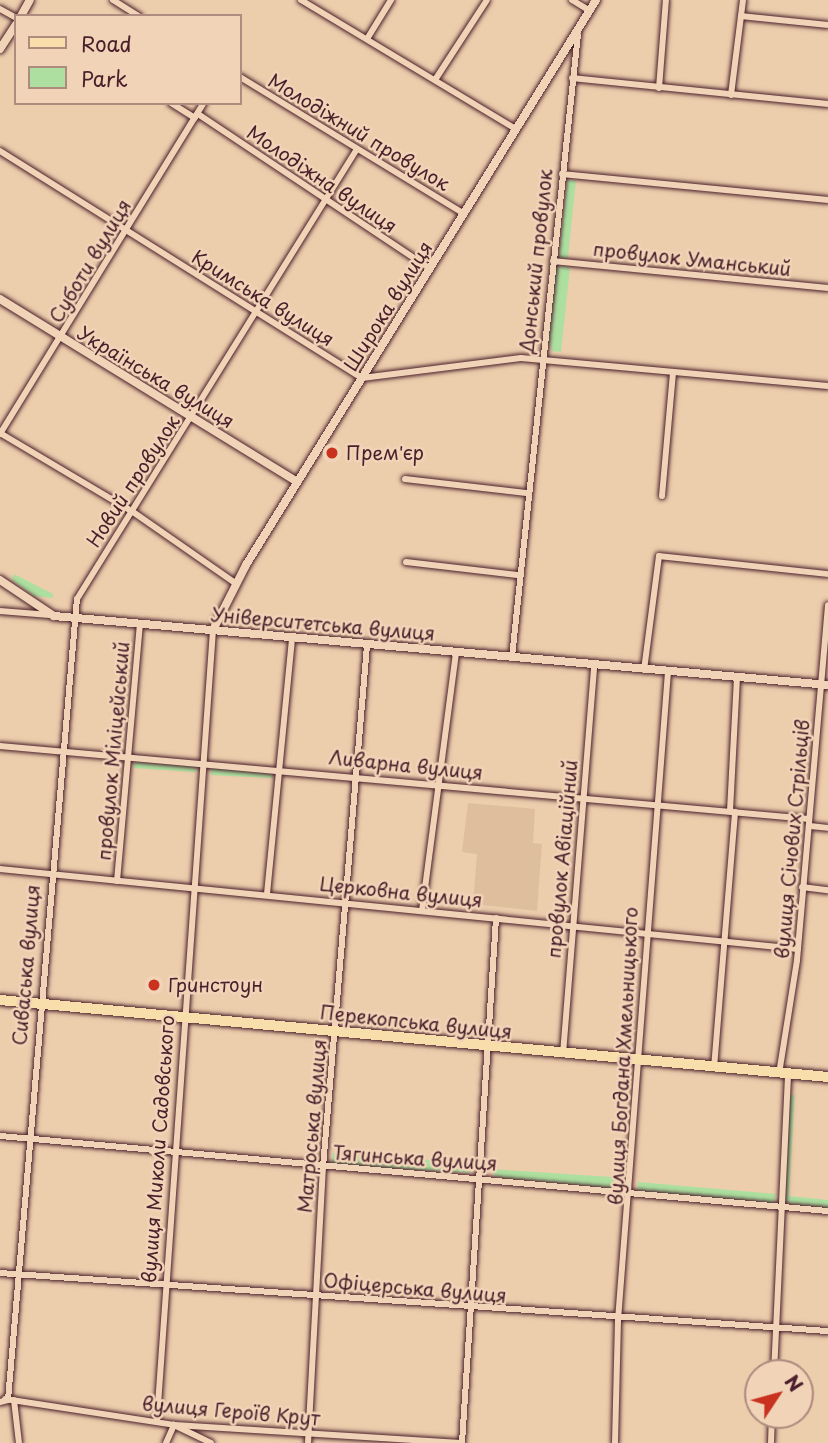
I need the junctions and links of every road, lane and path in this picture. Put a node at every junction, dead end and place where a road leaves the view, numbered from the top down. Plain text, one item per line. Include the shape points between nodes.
1 (30, 0) edge
2 (113, 0) edge
3 (301, 0) edge
4 (391, 0) edge
5 (487, 0) edge
6 (572, 0) edge
7 (596, 0) edge
8 (666, 0) edge
9 (743, 0) edge
10 (590, 11) junction
11 (25, 14) edge
12 (136, 14) edge
13 (741, 16) junction
14 (14, 24) edge
15 (828, 25) edge
16 (578, 34) junction
17 (367, 39) junction
18 (0, 49) edge
19 (242, 78) edge
20 (572, 78) junction
21 (435, 80) junction
22 (659, 88) junction
23 (731, 95) junction
24 (828, 104) edge
25 (175, 105) edge
26 (203, 105) edge
27 (197, 116) junction
28 (516, 129) junction
29 (357, 149) junction
30 (0, 151) edge
31 (562, 174) junction
32 (828, 200) edge
33 (325, 202) junction
34 (463, 213) junction
35 (127, 231) junction
36 (553, 261) junction
37 (430, 269) junction
38 (828, 288) edge
39 (0, 299) edge
40 (256, 311) junction
41 (61, 338) junction
42 (541, 360) junction
43 (673, 373) junction
44 (362, 378) junction
45 (828, 386) edge
46 (193, 418) junction
47 (0, 433) edge
48 (405, 480) dead end
49 (297, 482) junction
50 (526, 492) junction
51 (662, 496) dead end
52 (133, 512) junction
53 (406, 562) dead end
54 (828, 574) edge
55 (517, 575) junction
56 (0, 580) edge
57 (235, 583) junction
58 (828, 605) edge
59 (0, 611) edge
60 (54, 615) junction
61 (73, 617) junction
62 (140, 623) junction
63 (213, 630) junction
64 (292, 638) junction
65 (368, 645) junction
66 (456, 652) junction
67 (512, 657) junction
68 (594, 666) junction
69 (644, 670) junction
70 (668, 672) junction
71 (737, 677) junction
72 (824, 685) edge
73 (0, 746) edge
74 (61, 752) junction
75 (131, 758) junction
76 (203, 763) junction
77 (278, 767) junction
78 (356, 776) junction
79 (440, 784) junction
80 (582, 797) junction
81 (655, 803) junction
82 (733, 812) junction
83 (810, 822) junction
84 (828, 828) edge
85 (0, 869) edge
86 (50, 873) junction
87 (117, 881) junction
88 (802, 887) junction
89 (196, 890) junction
90 (828, 890) edge
91 (267, 894) junction
92 (346, 902) junction
93 (422, 911) junction
94 (496, 918) junction
95 (571, 923) junction
96 (645, 931) junction
97 (723, 941) junction
98 (798, 949) junction
99 (0, 1000) edge
100 (38, 1004) junction
101 (183, 1017) junction
102 (336, 1032) junction
103 (488, 1046) junction
104 (564, 1054) junction
105 (639, 1062) junction
106 (714, 1069) junction
107 (784, 1074) junction
108 (828, 1077) edge
109 (0, 1136) edge
110 (27, 1138) junction
111 (177, 1148) junction
112 (323, 1167) junction
113 (479, 1178) junction
114 (631, 1193) junction
115 (779, 1207) junction
116 (828, 1211) edge
117 (0, 1273) edge
118 (19, 1274) junction
119 (164, 1282) junction
120 (317, 1295) junction
121 (470, 1309) junction
122 (618, 1320) junction
123 (776, 1327) junction
124 (828, 1331) edge
125 (775, 1359) edge
126 (5, 1400) edge
127 (157, 1419) junction
128 (174, 1425) junction
129 (307, 1434) junction
130 (19, 1443) edge
131 (166, 1443) edge
132 (211, 1443) edge
133 (307, 1443) edge
134 (461, 1443) edge
135 (615, 1443) edge

1 - 11 street
2 - 12 street
3 - 17 street
4 - 17 street
5 - 21 street
6 - 10 street
7 - 10 street, Широка вулиця
8 - 22 street
9 - 13 street
10 - 16 street, Широка вулиця
13 - 15 street
13 - 23 street
14 - 18 street
16 - 20 street, Донський провулок
16 - 28 street, Широка вулиця
17 - 21 street
19 - 29 street, Молодіжний провулок
20 - 22 street
20 - 31 street, Донський провулок
21 - 28 street
22 - 23 street
23 - 24 street
25 - 27 street, Молодіжна вулиця
26 - 27 street, Суботи вулиця
27 - 33 street, Молодіжна вулиця
27 - 35 street, Суботи вулиця
28 - 34 street, Широка вулиця
29 - 33 street, Новий провулок
29 - 34 street, Молодіжний провулок
30 - 35 street, Кримська вулиця
31 - 32 street
31 - 36 street, Донський провулок
33 - 37 street, Молодіжна вулиця
33 - 40 street, Новий провулок
34 - 37 street, Широка вулиця
35 - 40 street, Кримська вулиця
35 - 41 street, Суботи вулиця
36 - 38 street, провулок Уманський
36 - 42 street, Донський провулок
37 - 44 street, Широка вулиця
39 - 41 street, Українська вулиця
40 - 44 street, Кримська вулиця
40 - 46 street, Новий провулок
41 - 46 street, Українська вулиця
41 - 47 street, Суботи вулиця
42 - 43 street
42 - 44 street
42 - 50 street, Донський провулок
43 - 45 street
43 - 51 street
44 - 49 street, Широка вулиця
46 - 49 street, Українська вулиця
46 - 52 street, Новий провулок
47 - 52 street
48 - 50 street
49 - 57 street, Широка вулиця
50 - 55 street, Донський провулок
52 - 57 street
52 - 61 street, Новий провулок via 77,598
53 - 55 street
54 - 69 street via 659,555
55 - 67 street, Донський провулок
56 - 60 street
57 - 63 street, Широка вулиця
58 - 72 street, вулиця Січових Стрільців
59 - 60 street, Університетська вулиця
60 - 61 street, Університетська вулиця
61 - 62 street, Університетська вулиця
61 - 74 street, Сиваська вулиця
62 - 63 street, Університетська вулиця
62 - 75 street, провулок Міліцейський
63 - 64 street, Університетська вулиця
63 - 76 street, вулиця Миколи Садовського
64 - 65 street, Університетська вулиця
64 - 77 street
65 - 66 street, Університетська вулиця
65 - 78 street, Матроська вулиця
66 - 67 street, Університетська вулиця
66 - 79 street
67 - 68 street, Університетська вулиця
68 - 69 street, Університетська вулиця
68 - 80 street, провулок Авіаційний
69 - 70 street, Університетська вулиця
70 - 71 street, Університетська вулиця
70 - 81 street, вулиця Богдана Хмельницького
71 - 72 street, Університетська вулиця
71 - 82 street
72 - 83 street, вулиця Січових Стрільців
73 - 74 street, Ливарна вулиця
74 - 75 street, Ливарна вулиця
74 - 86 street, Сиваська вулиця
75 - 76 street, Ливарна вулиця
75 - 87 street, провулок Міліцейський
76 - 77 street, Ливарна вулиця
76 - 89 street, вулиця Миколи Садовського
77 - 78 street, Ливарна вулиця
77 - 91 street
78 - 79 street, Ливарна вулиця
78 - 92 street, Матроська вулиця
79 - 80 street, Ливарна вулиця
79 - 93 street
80 - 81 street, Ливарна вулиця
80 - 95 street, провулок Авіаційний
81 - 82 street, Ливарна вулиця
81 - 96 street, вулиця Богдана Хмельницького
82 - 83 street, Ливарна вулиця
82 - 97 street
83 - 84 street, Ливарна вулиця
83 - 88 street, вулиця Січових Стрільців
85 - 86 street, Церковна вулиця
86 - 87 street, Церковна вулиця
86 - 100 street, Сиваська вулиця
87 - 89 street, Церковна вулиця
88 - 90 street
88 - 98 street, вулиця Січових Стрільців
89 - 91 street, Церковна вулиця
89 - 101 street, вулиця Миколи Садовського
91 - 92 street, Церковна вулиця
92 - 93 street, Церковна вулиця
92 - 102 street, Матроська вулиця
93 - 94 street, Церковна вулиця
94 - 95 street, Церковна вулиця
94 - 103 street
95 - 96 street, Церковна вулиця
95 - 104 street, провулок Авіаційний
96 - 97 street, Церковна вулиця
96 - 105 street, вулиця Богдана Хмельницького
97 - 98 street, Церковна вулиця
97 - 106 street
98 - 107 street, вулиця Січових Стрільців
99 - 100 main road, Перекопська вулиця
100 - 101 main road, Перекопська вулиця
100 - 110 street, Сиваська вулиця
101 - 102 main road, Перекопська вулиця
101 - 111 street, вулиця Миколи Садовського
102 - 103 main road, Перекопська вулиця
102 - 112 street, Матроська вулиця
103 - 104 main road, Перекопська вулиця
103 - 113 street
104 - 105 main road, Перекопська вулиця
105 - 106 main road, Перекопська вулиця
105 - 114 street, вулиця Богдана Хмельницького
106 - 107 main road, Перекопська вулиця
107 - 108 main road, Перекопська вулиця
107 - 115 street, вулиця Січових Стрільців
109 - 110 street, Тягинська вулиця
110 - 111 street, Тягинська вулиця
110 - 118 street, Сиваська вулиця
111 - 112 street, Тягинська вулиця
111 - 119 street, вулиця Миколи Садовського
112 - 113 street, Тягинська вулиця
112 - 120 street, Матроська вулиця
113 - 114 street, Тягинська вулиця
113 - 121 street
114 - 115 street, Тягинська вулиця
114 - 122 street, вулиця Богдана Хмельницького
115 - 116 street, Тягинська вулиця
115 - 123 street, вулиця Січових Стрільців
117 - 118 street, Офіцерська вулиця
118 - 119 street, Офіцерська вулиця
118 - 126 street, Сиваська вулиця
119 - 120 street, Офіцерська вулиця
119 - 127 street, вулиця Миколи Садовського
120 - 121 street, Офіцерська вулиця
120 - 129 street, Матроська вулиця
121 - 122 street, Офіцерська вулиця
121 - 134 street
122 - 123 street, Офіцерська вулиця
122 - 135 street, вулиця Богдана Хмельницького
123 - 124 street, Офіцерська вулиця
123 - 125 street, вулиця Січових Стрільців
126 - 127 street, вулиця Героїв Крут via 55,1411
126 - 130 street, Сиваська вулиця
127 - 128 street, вулиця Героїв Крут
128 - 129 street, вулиця Героїв Крут
128 - 131 street
128 - 132 street
129 - 133 street, Матроська вулиця
129 - 134 street, вулиця Героїв Крут

